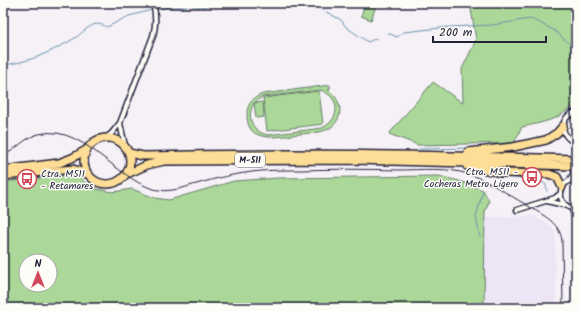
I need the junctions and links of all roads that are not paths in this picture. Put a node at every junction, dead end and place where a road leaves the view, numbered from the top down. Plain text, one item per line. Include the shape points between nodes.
1 (154, 8) edge
2 (576, 112) edge
3 (120, 124) junction
4 (563, 126) junction
5 (106, 138) junction
6 (575, 142) edge
7 (125, 146) junction
8 (86, 150) junction
9 (576, 152) edge
10 (129, 153) junction
11 (416, 154) junction
12 (576, 159) edge
13 (445, 163) junction
14 (576, 167) edge
15 (3, 170) edge
16 (87, 174) junction
17 (127, 174) junction
18 (3, 176) edge
19 (576, 179) edge
20 (570, 180) junction
21 (562, 190) junction
22 (547, 201) junction
23 (565, 205) junction
24 (574, 209) edge
25 (517, 210) dead end
26 (576, 235) edge

1 - 3 street via 156,27
2 - 4 street via 566,118
3 - 5 street
3 - 7 street
4 - 6 street via 565,136
4 - 11 highway via 548,139 522,146
5 - 7 highway via 116,140
5 - 8 highway via 94,142
6 - 9 street
7 - 10 highway
8 - 15 highway via 59,163
8 - 16 highway via 84,162
10 - 11 highway, M-511 via 143,156
10 - 17 highway via 130,164
11 - 12 highway, M-511
13 - 14 highway, M-511
13 - 17 highway, M-511 via 354,160 164,161
13 - 21 highway via 502,173 549,174 557,177
14 - 20 street
16 - 17 highway, M-511 via 95,182 107,185 118,182
16 - 18 highway, M-511 via 73,169
19 - 20 street
20 - 21 street
21 - 22 street via 555,198
21 - 23 street
22 - 23 street
22 - 25 street
23 - 24 street
24 - 26 street

